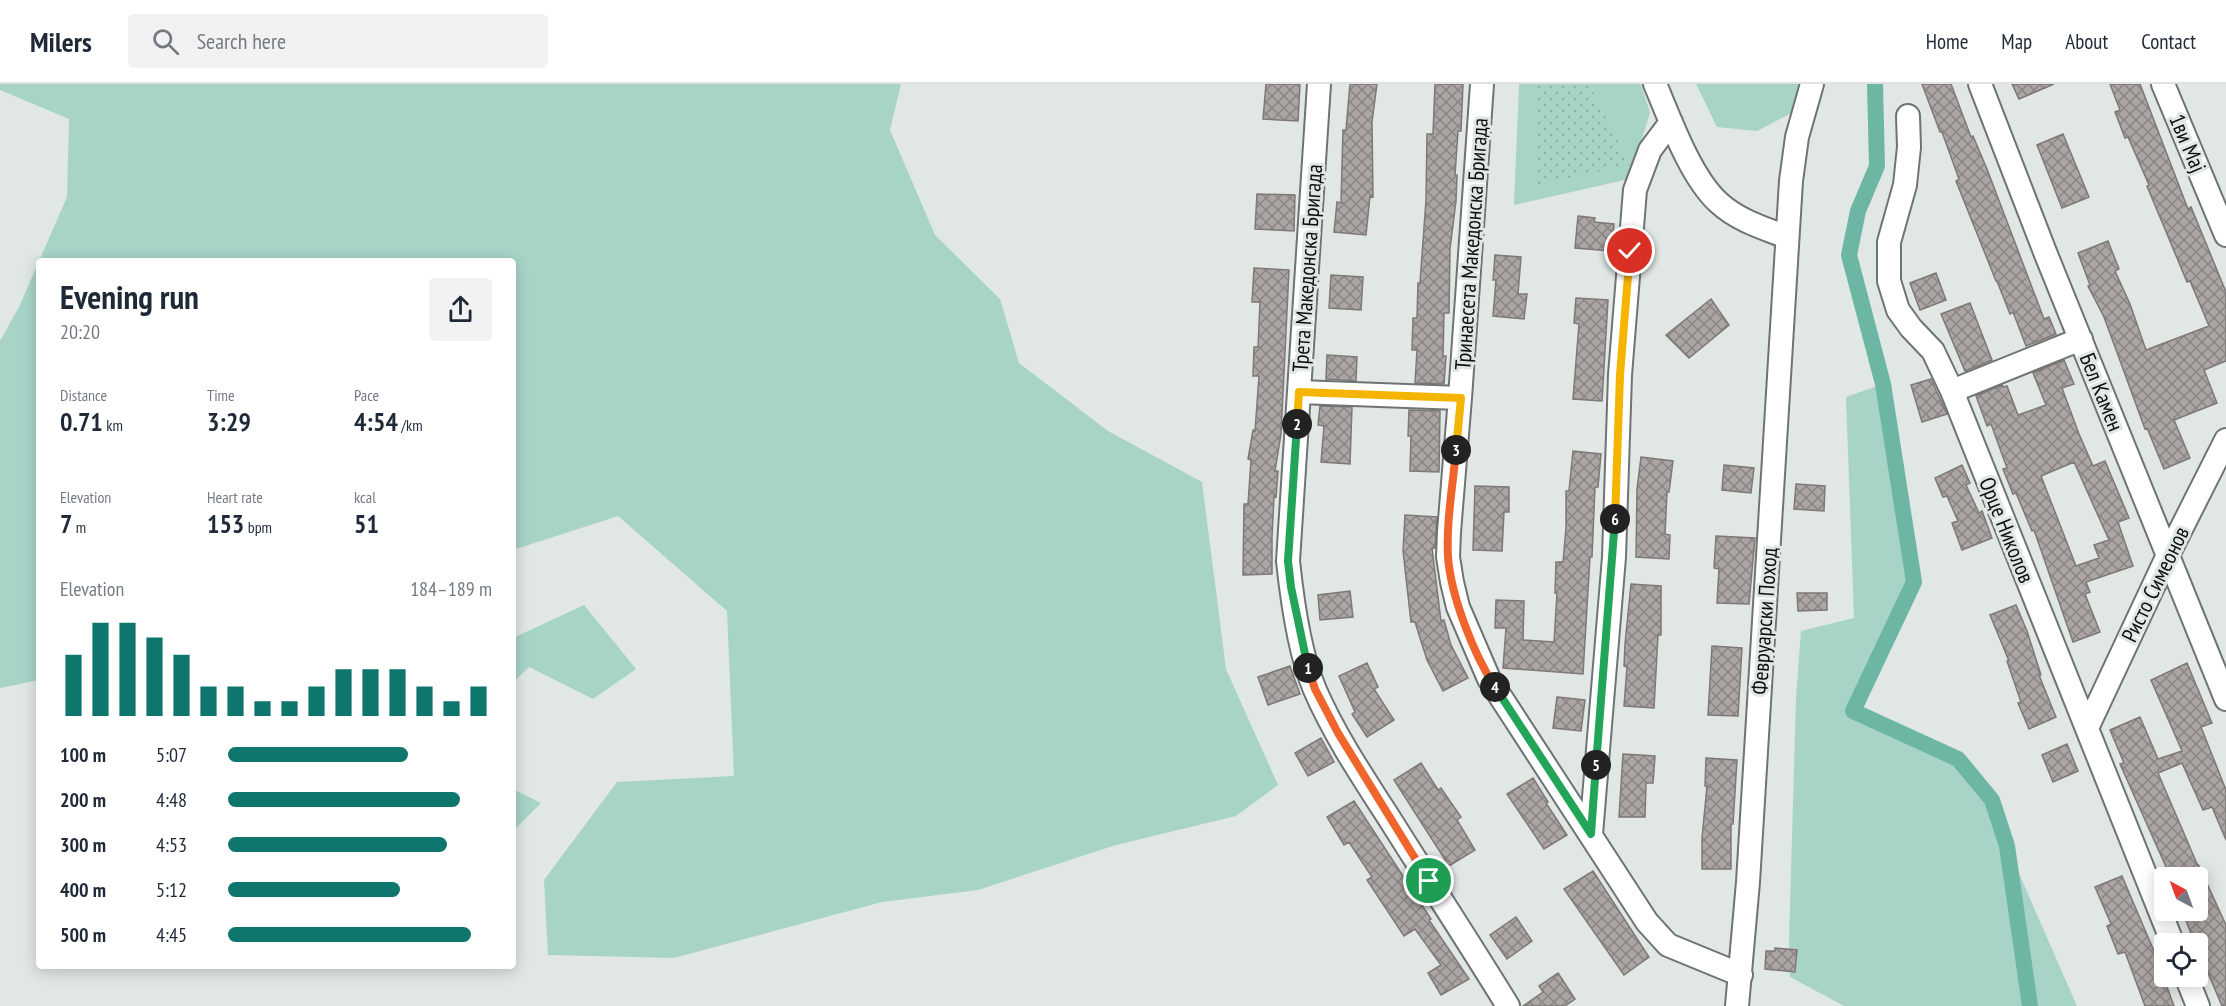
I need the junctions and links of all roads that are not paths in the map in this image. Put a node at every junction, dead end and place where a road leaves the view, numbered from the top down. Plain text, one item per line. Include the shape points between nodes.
1 (1319, 84) edge
2 (1482, 84) edge
3 (1655, 84) edge
4 (1812, 84) edge
5 (1980, 84) edge
6 (2163, 84) edge
7 (1908, 116) dead end
8 (1671, 122) junction
9 (2226, 235) edge
10 (1787, 237) junction
11 (2081, 339) junction
12 (1952, 391) junction
13 (1299, 392) junction
14 (1461, 398) junction
15 (2226, 440) edge
16 (2168, 555) junction
17 (2226, 699) edge
18 (2087, 728) junction
19 (1591, 834) junction
20 (2169, 933) edge
21 (1741, 975) junction
22 (2190, 987) edge
23 (1508, 1006) edge
24 (1737, 1006) edge
25 (2198, 1006) edge

1 - 13 street, Трета Македонска Бригада
2 - 14 street, Тринаесета Македонска Бригада
3 - 8 street
4 - 10 street, Февруарски Поход via 1797,136
5 - 11 street, Бел Камен
6 - 9 street, 1ви Мај
7 - 12 street, Орце Николов via 1905,185 1889,242 1889,281 1898,310 1933,351
8 - 10 street via 1700,180 1718,202 1752,224
8 - 19 street via 1650,150 1635,190 1620,375 1614,557
10 - 21 street, Февруарски Поход
11 - 12 street
11 - 16 street, Бел Камен
12 - 18 street, Орце Николов
13 - 14 street
13 - 23 street, Трета Македонска Бригада via 1288,561 1304,652 1315,689 1368,784
14 - 19 street, Тринаесета Македонска Бригада via 1448,557 1458,607 1490,679
15 - 16 street, Ристо Симеонов
16 - 17 street, Бел Камен
16 - 18 street, Ристо Симеонов
18 - 20 street, Орце Николов
19 - 21 street, Тринаесета Македонска Бригада via 1658,936 1677,950
21 - 24 street, Февруарски Поход
22 - 25 street

